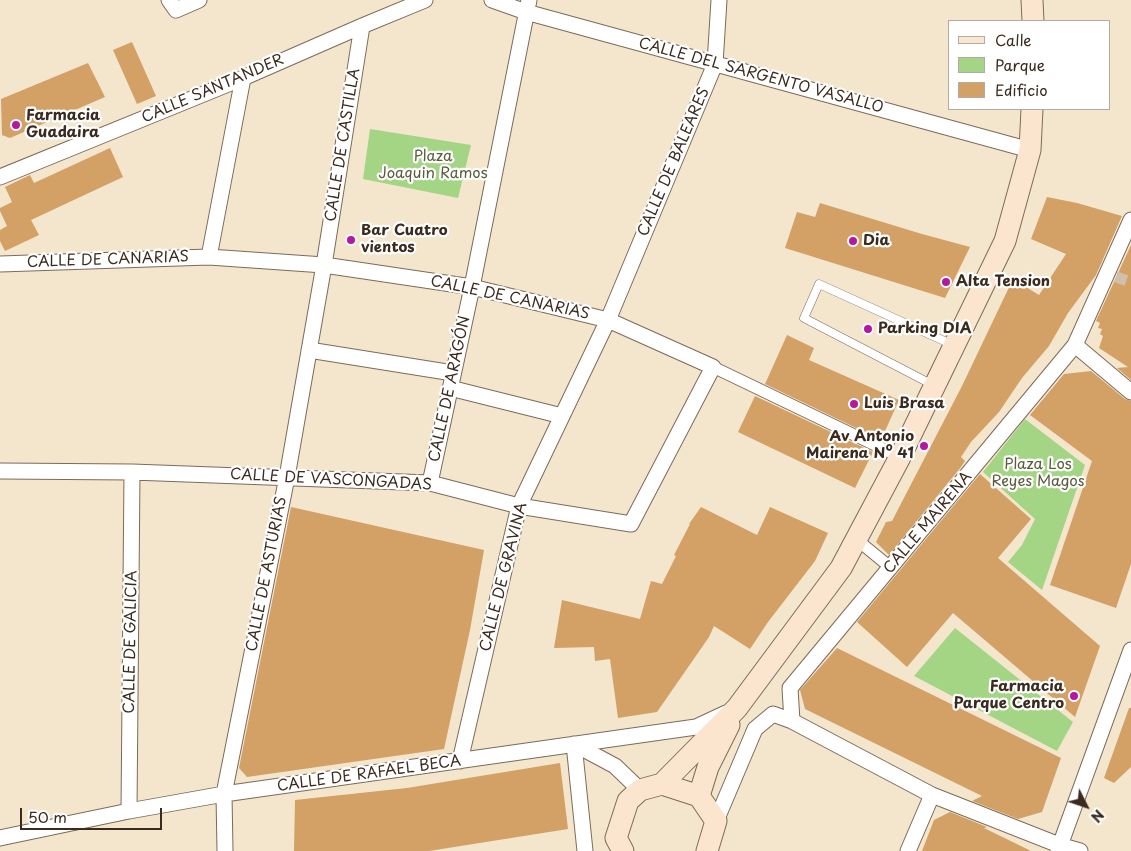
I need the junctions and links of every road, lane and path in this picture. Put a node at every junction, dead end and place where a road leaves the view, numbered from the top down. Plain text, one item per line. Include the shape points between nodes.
1 (169, 0) edge
2 (199, 0) edge
3 (425, 0) edge
4 (492, 0) edge
5 (719, 0) edge
6 (1032, 0) edge
7 (528, 6) edge
8 (1033, 20) edge
9 (362, 26) junction
10 (715, 64) junction
11 (243, 78) junction
12 (1032, 110) edge
13 (1030, 150) junction
14 (0, 177) edge
15 (1131, 220) edge
16 (210, 257) junction
17 (0, 264) edge
18 (324, 265) junction
19 (472, 287) junction
20 (608, 320) junction
21 (954, 346) junction
22 (1075, 346) junction
23 (309, 350) junction
24 (713, 367) junction
25 (454, 373) junction
26 (935, 386) junction
27 (450, 388) junction
28 (1131, 392) edge
29 (562, 416) junction
30 (900, 456) junction
31 (0, 471) edge
32 (132, 472) junction
33 (287, 477) junction
34 (430, 483) junction
35 (519, 506) junction
36 (856, 539) junction
37 (890, 567) junction
38 (1131, 650) edge
39 (737, 708) junction
40 (792, 721) junction
41 (574, 744) junction
42 (460, 761) junction
43 (662, 784) junction
44 (640, 790) junction
45 (224, 794) junction
46 (932, 795) junction
47 (699, 796) junction
48 (129, 811) junction
49 (716, 821) junction
50 (0, 838) edge
51 (1059, 848) edge
52 (225, 851) edge
53 (585, 851) edge
54 (623, 851) edge
55 (708, 851) edge
56 (908, 851) edge
57 (1080, 851) edge

1 - 2 street via 176,10
3 - 9 street, CALLE SANTANDER
4 - 7 street, CALLE DEL SARGENTO VASALLO
5 - 10 street, CALLE DE BALEARES
6 - 8 main road
7 - 10 street, CALLE DEL SARGENTO VASALLO
7 - 19 street, CALLE DE ARAGÓN
9 - 11 street, CALLE SANTANDER
9 - 18 street, CALLE DE CASTILLA
10 - 13 street, CALLE DEL SARGENTO VASALLO
10 - 20 street, CALLE DE BALEARES
11 - 14 street, CALLE SANTANDER
11 - 16 street
12 - 13 main road
13 - 21 main road via 1005,241
15 - 22 street, CALLE MAIRENA via 1111,276
16 - 17 street, CALLE DE CANARIAS
16 - 18 street, CALLE DE CANARIAS
18 - 19 street, CALLE DE CANARIAS
18 - 23 street, CALLE DE ASTURIAS
19 - 20 street, CALLE DE CANARIAS
19 - 25 street, CALLE DE ARAGÓN
20 - 24 street, CALLE DE CANARIAS
20 - 29 street, CALLE DE GRAVINA
21 - 26 main road
21 - 26 lane via 819,284 804,318
22 - 28 street
22 - 37 street, CALLE MAIRENA
23 - 25 street
23 - 33 street, CALLE DE ASTURIAS
24 - 30 street, CALLE DE CANARIAS
24 - 35 street, CALLE DE VASCONGADAS via 631,524
25 - 27 street, CALLE DE ARAGÓN
26 - 30 main road
27 - 29 street
27 - 34 street, CALLE DE ARAGÓN
29 - 35 street, CALLE DE GRAVINA
30 - 36 main road
31 - 32 street, CALLE DE VASCONGADAS
32 - 33 street, CALLE DE VASCONGADAS
32 - 48 street, CALLE DE GALICIA
33 - 34 street, CALLE DE VASCONGADAS
33 - 45 street, CALLE DE ASTURIAS
34 - 35 street, CALLE DE VASCONGADAS
35 - 42 street, CALLE DE GRAVINA
36 - 37 street
36 - 39 main road via 841,568
37 - 40 street, CALLE MAIRENA via 790,688
38 - 51 street
39 - 41 street, CALLE DE RAFAEL BECA via 696,727
39 - 43 main road
39 - 47 main road via 708,767
40 - 46 street
40 - 49 street via 773,714 755,729
41 - 42 street, CALLE DE RAFAEL BECA
41 - 44 street via 614,766
41 - 53 street
42 - 45 street, CALLE DE RAFAEL BECA
43 - 44 main road
43 - 47 main road
44 - 54 main road via 628,801 616,838
45 - 48 street, CALLE DE RAFAEL BECA
45 - 52 street, CALLE DE ASTURIAS
46 - 51 street
46 - 56 street
47 - 49 main road
48 - 50 street, CALLE DE RAFAEL BECA
49 - 55 main road
51 - 57 street

